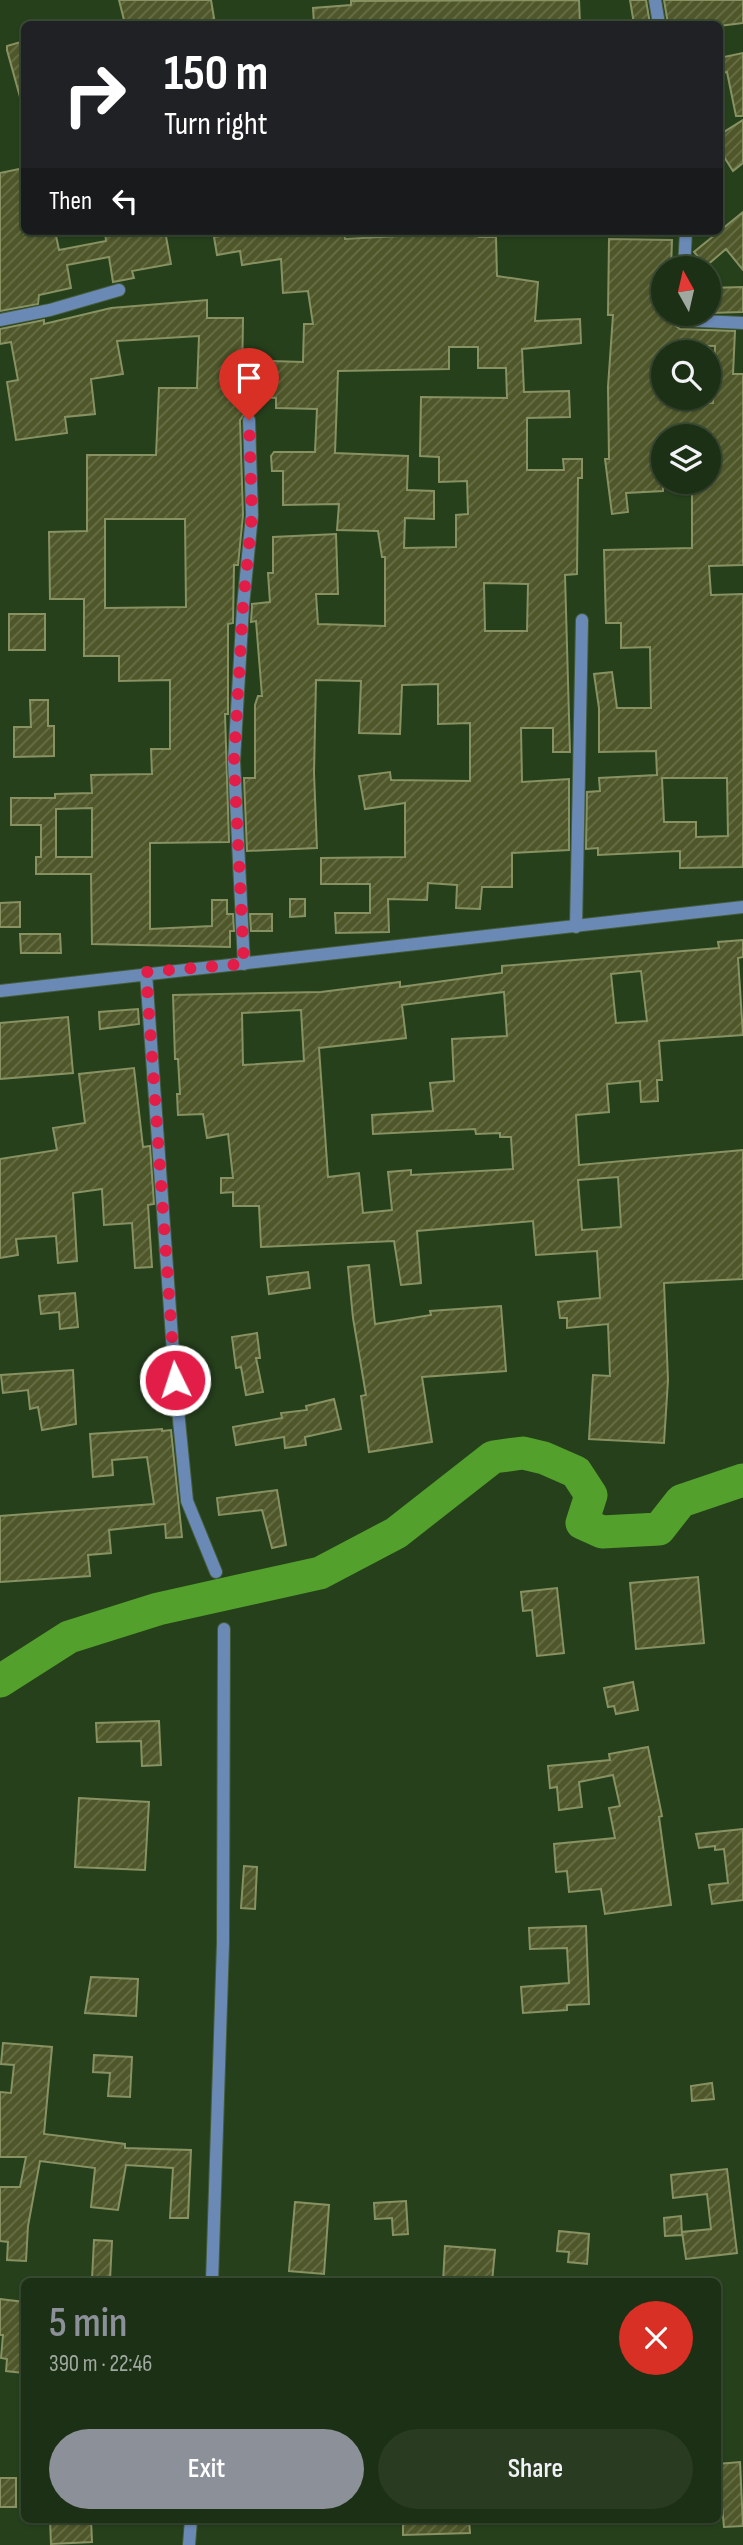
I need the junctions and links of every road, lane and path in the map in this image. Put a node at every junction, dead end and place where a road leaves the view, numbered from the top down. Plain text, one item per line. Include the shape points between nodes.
1 (655, 0) edge
2 (658, 21) edge
3 (686, 235) edge
4 (685, 256) edge
5 (119, 290) dead end
6 (0, 320) edge
7 (721, 322) edge
8 (743, 323) edge
9 (249, 420) dead end
10 (582, 620) dead end
11 (743, 907) edge
12 (576, 927) junction
13 (244, 964) junction
14 (146, 972) junction
15 (0, 991) edge
16 (216, 1572) dead end
17 (224, 1629) dead end
18 (212, 2278) edge
19 (191, 2523) edge
20 (189, 2545) edge

1 - 2 street
3 - 4 street
5 - 6 street
7 - 8 street
9 - 13 street via 252,514 234,761
10 - 12 street
11 - 12 street
12 - 13 street
13 - 14 street
14 - 15 street
14 - 16 street via 187,1501
17 - 18 street via 223,1955
19 - 20 street

